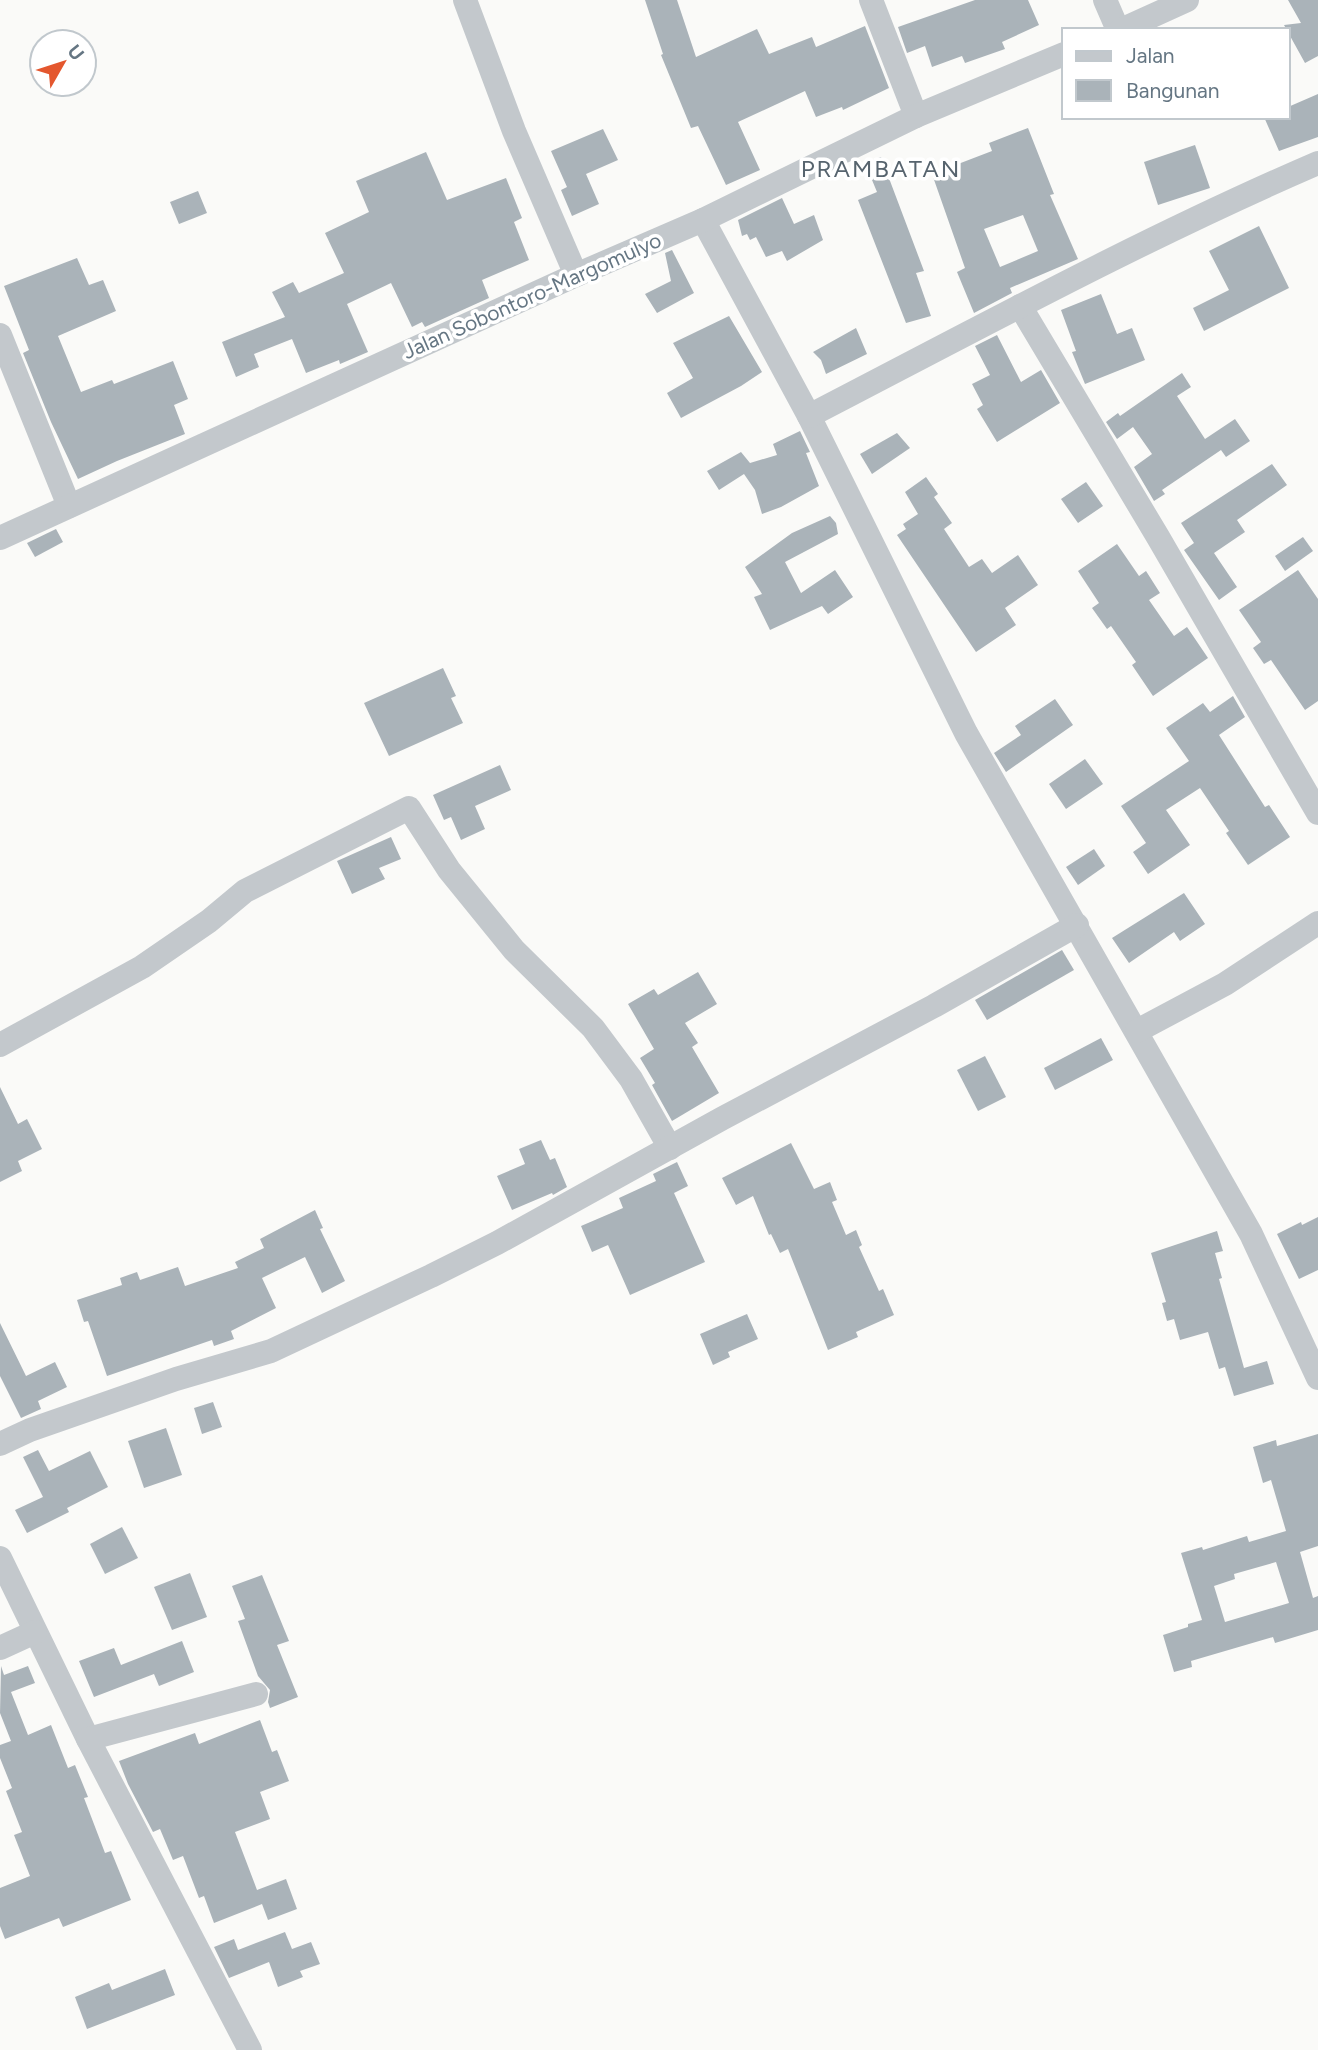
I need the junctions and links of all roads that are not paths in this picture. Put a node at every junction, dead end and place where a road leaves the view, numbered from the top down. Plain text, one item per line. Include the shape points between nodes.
1 (464, 0) edge
2 (871, 0) edge
3 (1105, 0) edge
4 (1187, 0) edge
5 (1119, 28) edge
6 (1124, 28) edge
7 (1062, 55) edge
8 (916, 117) junction
9 (1318, 163) edge
10 (703, 219) junction
11 (576, 275) junction
12 (1020, 306) junction
13 (0, 335) edge
14 (809, 416) junction
15 (69, 506) junction
16 (0, 538) edge
17 (1318, 813) edge
18 (1318, 923) edge
19 (1077, 925) junction
20 (1137, 1031) junction
21 (0, 1045) edge
22 (670, 1148) junction
23 (1318, 1378) edge
24 (0, 1444) edge
25 (0, 1558) edge
26 (36, 1632) junction
27 (0, 1648) edge
28 (256, 1694) dead end
29 (88, 1740) junction
30 (250, 2050) edge

1 - 11 street
2 - 8 street
3 - 5 street
4 - 6 street
7 - 8 street, Jalan Sobontoro-Margomulyo
8 - 10 street, Jalan Sobontoro-Margomulyo
9 - 12 street
10 - 11 street, Jalan Sobontoro-Margomulyo
10 - 14 street
11 - 15 street, Jalan Sobontoro-Margomulyo
12 - 14 street
12 - 17 street
13 - 15 street
14 - 19 street via 966,733
15 - 16 street, Jalan Sobontoro-Margomulyo
18 - 20 street via 1225,984
19 - 20 street
19 - 22 street
20 - 23 street via 1251,1234
21 - 22 street via 142,967 244,891 408,808 449,870 514,950 593,1028 631,1079
22 - 24 street via 498,1243 271,1351 164,1383
25 - 26 street
26 - 27 street
26 - 29 street
28 - 29 street
29 - 30 street

